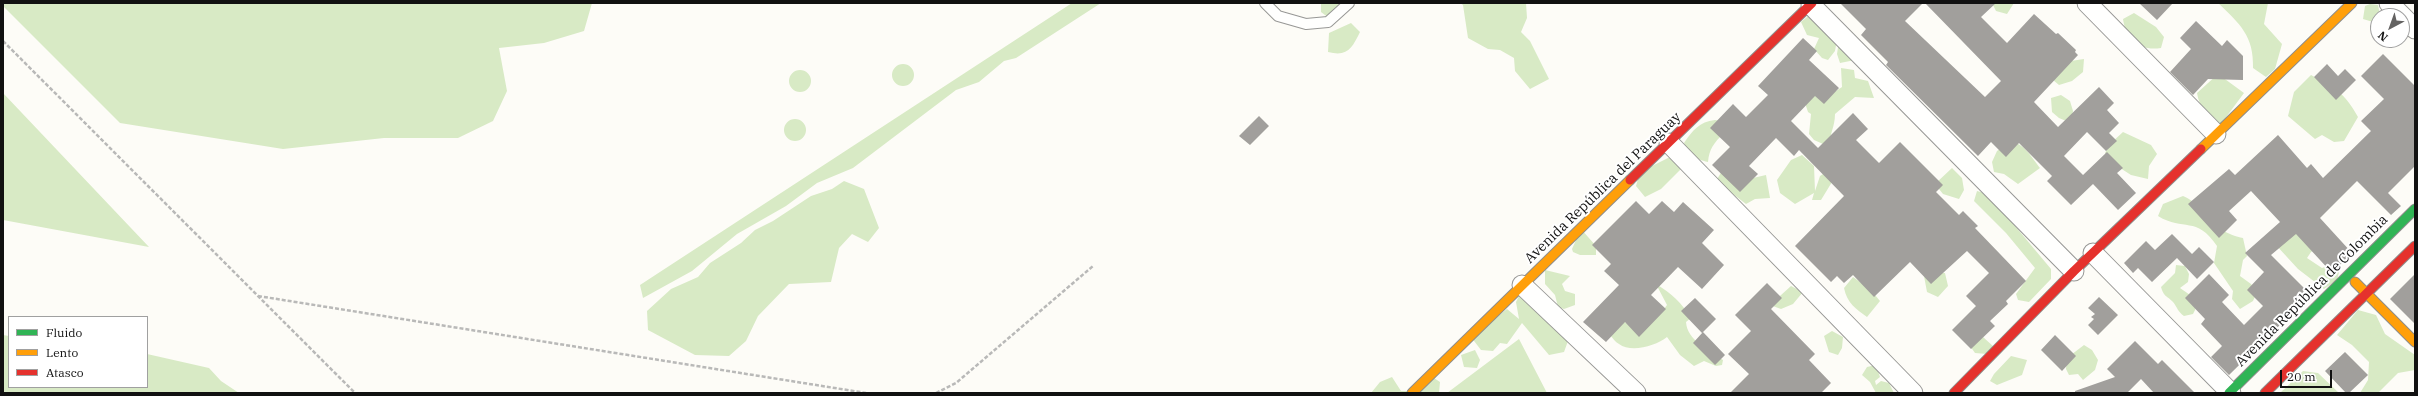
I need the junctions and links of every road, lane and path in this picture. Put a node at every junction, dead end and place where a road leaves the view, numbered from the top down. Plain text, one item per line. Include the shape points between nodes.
1 (1265, 3) edge
2 (1349, 3) edge
3 (2086, 3) edge
4 (2352, 3) edge
5 (2389, 3) edge
6 (1811, 4) edge
7 (2415, 29) edge
8 (3, 41) edge
9 (2216, 134) junction
10 (1669, 143) junction
11 (2415, 209) edge
12 (2415, 246) edge
13 (2093, 253) junction
14 (1093, 266) dead end
15 (2074, 271) junction
16 (2348, 275) junction
17 (1522, 285) junction
18 (2365, 293) junction
19 (258, 296) junction
20 (2415, 342) edge
21 (355, 393) edge
22 (866, 393) edge
23 (936, 393) edge
24 (1412, 393) edge
25 (1636, 393) edge
26 (1913, 393) edge
27 (1954, 393) edge
28 (2230, 393) edge
29 (2265, 393) edge

1 - 2 lane via 1278,16 1306,24 1328,22
3 - 9 street
4 - 9 street
5 - 7 street
6 - 10 street, Avenida República del Paraguay
6 - 15 street
8 - 19 path
9 - 13 street
10 - 17 street, Avenida República del Paraguay
10 - 26 street
11 - 16 street, Avenida República de Colombia
12 - 18 street
13 - 15 street
13 - 28 street
14 - 23 path via 956,383
15 - 27 street
16 - 18 street
16 - 28 street, Avenida República de Colombia
17 - 24 street, Avenida República del Paraguay
17 - 25 street
18 - 20 street
18 - 29 street
19 - 21 path
19 - 22 path

